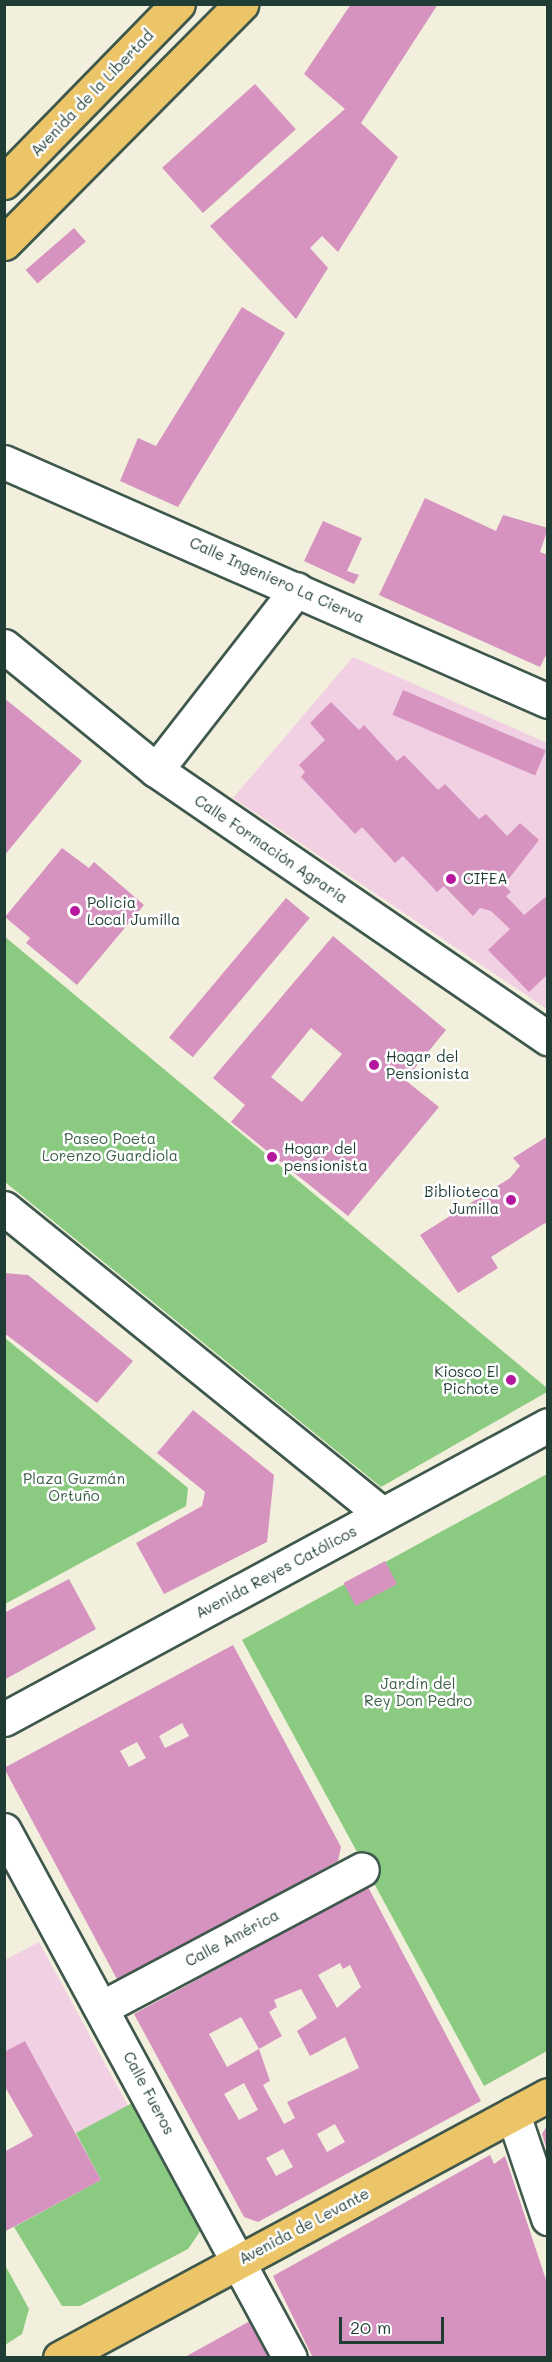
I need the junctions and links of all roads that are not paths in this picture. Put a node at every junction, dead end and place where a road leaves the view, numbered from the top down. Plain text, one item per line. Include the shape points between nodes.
1 (178, 4) edge
2 (241, 4) edge
3 (4, 182) edge
4 (4, 243) edge
5 (4, 462) edge
6 (297, 589) junction
7 (4, 646) edge
8 (548, 701) edge
9 (156, 770) junction
10 (548, 1038) edge
11 (6, 1213) edge
12 (548, 1425) edge
13 (382, 1514) junction
14 (4, 1719) edge
15 (4, 1830) edge
16 (362, 1869) dead end
17 (103, 2007) junction
18 (548, 2095) edge
19 (513, 2114) junction
20 (548, 2218) edge
21 (240, 2261) junction
22 (60, 2358) edge
23 (290, 2358) edge

1 - 3 main road, Avenida de la Libertad
2 - 4 main road
5 - 6 street, Calle Ingeniero La Cierva
6 - 8 street, Calle Ingeniero La Cierva
6 - 9 street
7 - 9 street, Calle Formación Agraria
9 - 10 street, Calle Formación Agraria
11 - 13 street
12 - 13 street, Avenida Reyes Católicos
13 - 14 street, Avenida Reyes Católicos
15 - 17 street, Calle Fueros
16 - 17 street, Calle América
17 - 21 street, Calle Fueros
18 - 19 main road, Avenida de Levante
19 - 20 street
19 - 21 main road, Avenida de Levante
21 - 22 main road, Avenida de Levante
21 - 23 street, Calle Fueros

